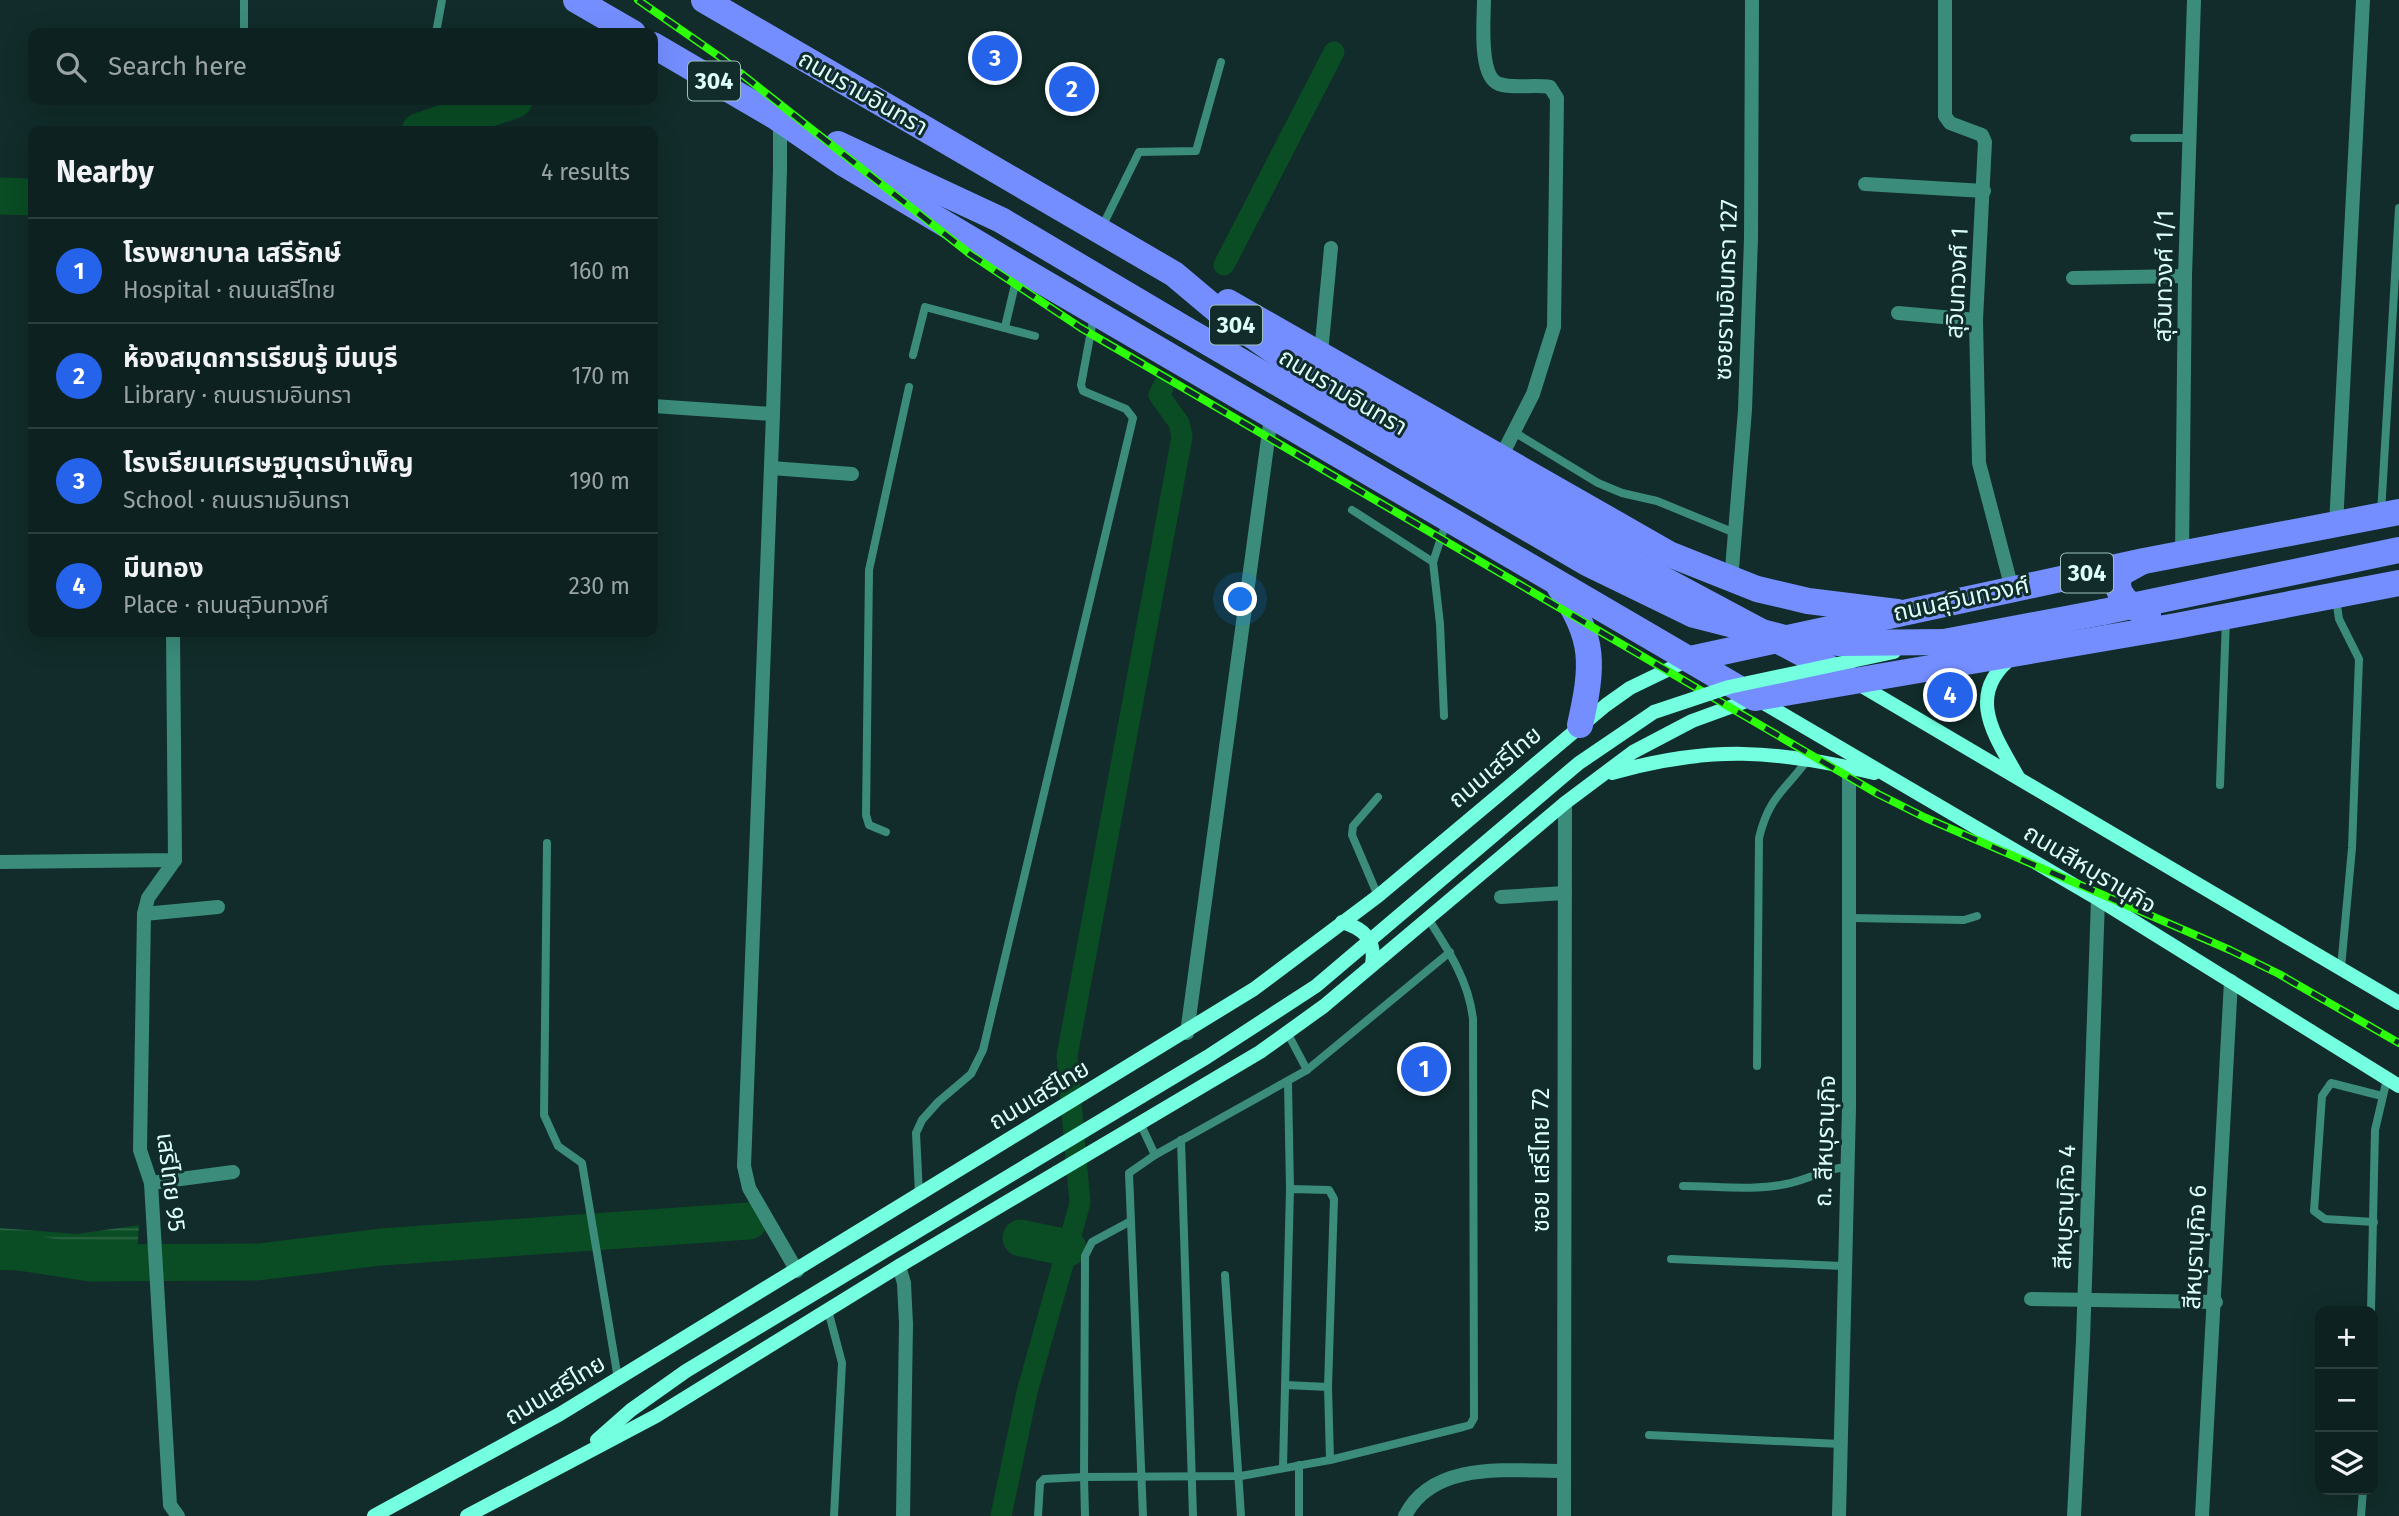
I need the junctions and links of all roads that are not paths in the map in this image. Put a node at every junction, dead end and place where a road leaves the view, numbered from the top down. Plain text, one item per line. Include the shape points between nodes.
1 (244, 0) edge
2 (442, 0) edge
3 (576, 0) edge
4 (704, 0) edge
5 (1484, 0) edge
6 (1752, 0) edge
7 (1945, 0) edge
8 (2194, 0) edge
9 (2363, 0) edge
10 (244, 28) edge
11 (437, 28) edge
12 (624, 28) edge
13 (658, 48) edge
14 (1221, 62) dead end
15 (776, 117) junction
16 (2133, 138) dead end
17 (2191, 138) junction
18 (1865, 184) dead end
19 (1984, 191) junction
20 (2399, 208) edge
21 (1100, 232) junction
22 (1331, 248) dead end
23 (1019, 268) junction
24 (1174, 274) junction
25 (2185, 276) junction
26 (2073, 278) dead end
27 (1095, 313) junction
28 (1898, 313) dead end
29 (1976, 320) junction
30 (1005, 327) junction
31 (1035, 336) dead end
32 (1321, 353) junction
33 (914, 355) dead end
34 (909, 387) dead end
35 (658, 406) edge
36 (774, 414) junction
37 (1271, 417) junction
38 (1514, 432) junction
39 (1429, 443) junction
40 (1501, 457) junction
41 (771, 468) junction
42 (852, 474) dead end
43 (1402, 494) junction
44 (1352, 510) dead end
45 (2390, 514) edge
46 (1447, 520) junction
47 (2336, 525) junction
48 (1735, 533) junction
49 (2399, 550) edge
50 (2182, 554) junction
51 (2144, 561) junction
52 (1433, 562) junction
53 (1731, 581) junction
54 (2399, 583) edge
55 (1557, 584) junction
56 (2012, 589) junction
57 (2336, 596) junction
58 (1945, 603) junction
59 (1897, 612) junction
60 (2226, 617) junction
61 (2176, 626) junction
62 (173, 637) edge
63 (1776, 639) junction
64 (1944, 642) junction
65 (2021, 651) junction
66 (1690, 659) junction
67 (1976, 659) junction
68 (1850, 679) junction
69 (1755, 698) junction
70 (1444, 716) dead end
71 (1580, 725) junction
72 (1808, 759) junction
73 (1849, 767) junction
74 (1600, 777) junction
75 (1889, 777) junction
76 (2019, 778) junction
77 (2220, 785) dead end
78 (1378, 797) dead end
79 (1565, 803) junction
80 (886, 832) dead end
81 (547, 843) dead end
82 (175, 860) junction
83 (0, 862) edge
84 (1564, 893) junction
85 (1378, 896) junction
86 (1501, 897) dead end
87 (2098, 899) junction
88 (218, 906) dead end
89 (144, 914) junction
90 (1977, 916) dead end
91 (1851, 918) junction
92 (1429, 920) junction
93 (1342, 922) junction
94 (1450, 952) junction
95 (1372, 965) junction
96 (2341, 968) junction
97 (2231, 981) junction
98 (2399, 1003) edge
99 (1187, 1033) junction
100 (1288, 1034) junction
101 (1757, 1066) dead end
102 (1307, 1070) junction
103 (2393, 1082) edge
104 (1287, 1083) junction
105 (2382, 1096) junction
106 (1140, 1123) junction
107 (1181, 1140) junction
108 (1155, 1155) junction
109 (1848, 1167) junction
110 (233, 1172) dead end
111 (151, 1183) junction
112 (1683, 1186) dead end
113 (1290, 1189) junction
114 (919, 1195) junction
115 (1129, 1222) junction
116 (2374, 1222) junction
117 (1671, 1259) dead end
118 (899, 1266) junction
119 (1843, 1266) junction
120 (796, 1271) junction
121 (1225, 1275) dead end
122 (2085, 1297) junction
123 (2031, 1299) dead end
124 (2216, 1302) junction
125 (2371, 1306) edge
126 (828, 1310) junction
127 (618, 1379) junction
128 (1285, 1385) junction
129 (1328, 1387) junction
130 (1649, 1435) dead end
131 (1840, 1444) junction
132 (580, 1454) junction
133 (1330, 1460) junction
134 (1300, 1465) junction
135 (1283, 1467) junction
136 (1563, 1471) junction
137 (1142, 1476) junction
138 (1241, 1476) junction
139 (1084, 1477) junction
140 (1193, 1478) junction
141 (2363, 1495) edge
142 (486, 1511) edge
143 (178, 1516) edge
144 (374, 1516) edge
145 (467, 1516) edge
146 (834, 1516) edge
147 (903, 1516) edge
148 (1038, 1516) edge
149 (1085, 1516) edge
150 (1143, 1516) edge
151 (1193, 1516) edge
152 (1241, 1516) edge
153 (1299, 1516) edge
154 (1405, 1516) edge
155 (1564, 1516) edge
156 (1839, 1516) edge
157 (2074, 1516) edge
158 (2202, 1516) edge
159 (2361, 1516) edge

1 - 10 lane
2 - 11 lane
3 - 12 highway
4 - 21 highway, ถนนรามอินทรา / 304
5 - 38 street via 1485,67 1491,78 1502,85 1550,87 1557,98 1554,327 1533,394
6 - 48 street, ซอยรามอินทรา 127 via 1751,239
7 - 19 street, สุวินทวงศ์ 1 via 1945,116 1950,123 1982,135
8 - 17 street, สุวินทวงศ์ 1/1
9 - 47 street
13 - 15 highway, 304
14 - 21 lane via 1196,151 1139,152
15 - 23 highway, 304 via 843,163
15 - 36 street via 780,169
15 - 64 highway, bridge via 990,214 1587,564 1693,615 1785,638 1839,643
16 - 17 lane
17 - 25 street, สุวินทวงศ์ 1/1
18 - 19 street
19 - 29 street, สุวินทวงศ์ 1
20 - 45 lane
21 - 24 highway, ถนนรามอินทรา / 304
22 - 32 street
23 - 27 highway, 304
23 - 30 lane
24 - 32 highway
24 - 39 highway, ถนนรามอินทรา / 304 via 1280,355
25 - 26 street
25 - 50 street, สุวินทวงศ์ 1/1
27 - 37 highway, 304
27 - 114 lane via 1083,391 1126,409 1133,418 983,1050 971,1073 938,1102 916,1133
28 - 29 street
29 - 56 street, สุวินทวงศ์ 1 via 1979,463
30 - 31 lane
30 - 33 lane via 925,307
32 - 40 highway
34 - 80 lane via 870,570 866,815 869,825
35 - 36 street
36 - 41 street
37 - 43 highway, 304
37 - 99 street
38 - 40 street
38 - 48 lane via 1598,483
39 - 43 highway
39 - 63 highway, ถนนรามอินทรา / 304 via 1671,584
40 - 53 highway via 1669,554
41 - 42 street
41 - 120 street via 744,1166 749,1188
43 - 46 highway, 304
44 - 52 lane
45 - 47 highway, ถนนสุวินทวงศ์ / 304
46 - 52 lane
46 - 55 highway, 304
47 - 50 highway, ถนนสุวินทวงศ์ / 304
48 - 53 street, ซอยรามอินทรา 127
49 - 64 highway, bridge
50 - 51 highway, ถนนสุวินทวงศ์ / 304
51 - 56 highway, ถนนสุวินทวงศ์ / 304
51 - 61 highway via 2121,573 2117,581 2122,596 2146,614
52 - 70 lane
53 - 59 highway via 1808,601
54 - 57 highway
55 - 66 highway, 304
55 - 71 highway via 1576,611 1589,646 1589,685
56 - 58 highway, ถนนสุวินทวงศ์ / 304
57 - 60 highway
57 - 96 lane via 2339,619 2359,659 2352,848
58 - 59 highway, ถนนสุวินทวงศ์ / 304
58 - 67 highway via 1924,615 1921,629 1925,638 1940,649
59 - 63 highway, ถนนสุวินทวงศ์ / 304
60 - 61 highway
60 - 77 lane
61 - 65 highway
62 - 82 street
63 - 66 highway, ถนนสุวินทวงศ์ / 304
63 - 68 highway, ถนนรามอินทรา / 304
64 - 132 main road, bridge via 1729,687 1654,712 1579,764 1381,934 1297,999 686,1371
65 - 67 highway
65 - 76 main road via 1992,679 1987,702 1992,730
66 - 69 highway, 304
66 - 71 main road, ถนนเสรีไทย via 1630,688
67 - 68 highway
68 - 69 highway
68 - 76 main road, ถนนสีหบุรานุกิจ
69 - 74 main road via 1662,735
69 - 75 main road, ถนนสีหบุรานุกิจ
71 - 85 main road, ถนนเสรีไทย
72 - 73 main road
72 - 74 main road via 1703,753
72 - 101 lane via 1765,812 1759,838
73 - 75 main road
73 - 91 street, ถ. สีหบุรานุกิจ
74 - 79 main road
75 - 87 main road, ถนนสีหบุรานุกิจ
76 - 96 main road, ถนนสีหบุรานุกิจ
78 - 85 lane via 1353,826 1352,835
79 - 84 street, ซอย เสรีไทย 72
79 - 92 main road
81 - 127 lane via 544,1115 558,1146 582,1163
82 - 83 street
82 - 89 street, เสรีไทย 95 via 148,898
84 - 86 street
84 - 136 street, ซอย เสรีไทย 72
85 - 93 main road, ถนนเสรีไทย
87 - 97 main road, ถนนสีหบุรานุกิจ
87 - 122 street, สีหบุรานุกิจ 4
88 - 89 street
89 - 111 street, เสรีไทย 95 via 140,1150
90 - 91 lane via 1964,920
91 - 109 street, ถ. สีหบุรานุกิจ
92 - 94 lane
92 - 95 main road
93 - 95 main road via 1369,937
93 - 99 main road, ถนนเสรีไทย
94 - 102 lane
94 - 133 lane via 1467,989 1473,1019 1474,1418 1470,1425
95 - 100 main road
96 - 98 main road, ถนนสีหบุรานุกิจ
97 - 103 main road, ถนนสีหบุรานุกิจ
97 - 124 street, สีหบุรานุกิจ 6
99 - 114 main road, ถนนเสรีไทย
100 - 102 lane
100 - 106 main road
102 - 104 lane
103 - 105 lane
104 - 107 lane
104 - 113 lane
105 - 116 lane via 2375,1130
105 - 116 lane via 2331,1083 2327,1086 2322,1096 2314,1211 2325,1219
106 - 108 lane
106 - 118 main road
107 - 108 lane
107 - 140 lane
108 - 115 lane via 1129,1173
109 - 112 lane via 1771,1187
109 - 119 street, ถ. สีหบุรานุกิจ
110 - 111 street
111 - 143 street, เสรีไทย 95 via 170,1505
113 - 128 lane
113 - 129 lane via 1321,1187 1334,1199
114 - 120 main road, ถนนเสรีไทย
115 - 137 lane
115 - 139 lane via 1092,1242 1085,1256
116 - 125 lane
117 - 119 lane
118 - 126 main road
118 - 147 street via 906,1324
119 - 131 street, ถ. สีหบุรานุกิจ
120 - 127 main road, ถนนเสรีไทย
121 - 138 lane
122 - 123 street
122 - 124 street
122 - 157 street, สีหบุรานุกิจ 4
124 - 158 street, สีหบุรานุกิจ 6
126 - 132 main road via 656,1416
126 - 146 lane via 842,1363
127 - 144 main road, ถนนเสรีไทย
128 - 129 lane
128 - 135 lane
129 - 133 lane
130 - 131 lane
131 - 156 street, ถ. สีหบุรานุกิจ
132 - 142 main road
133 - 134 lane
134 - 135 lane
134 - 153 lane
135 - 138 lane
136 - 154 street via 1464,1474 1431,1486 1412,1501
136 - 155 street, ซอย เสรีไทย 72
137 - 139 lane
137 - 140 lane
137 - 150 lane
138 - 140 lane
138 - 152 lane
139 - 148 lane via 1044,1479
139 - 149 lane
140 - 151 lane
141 - 159 lane
142 - 145 main road

